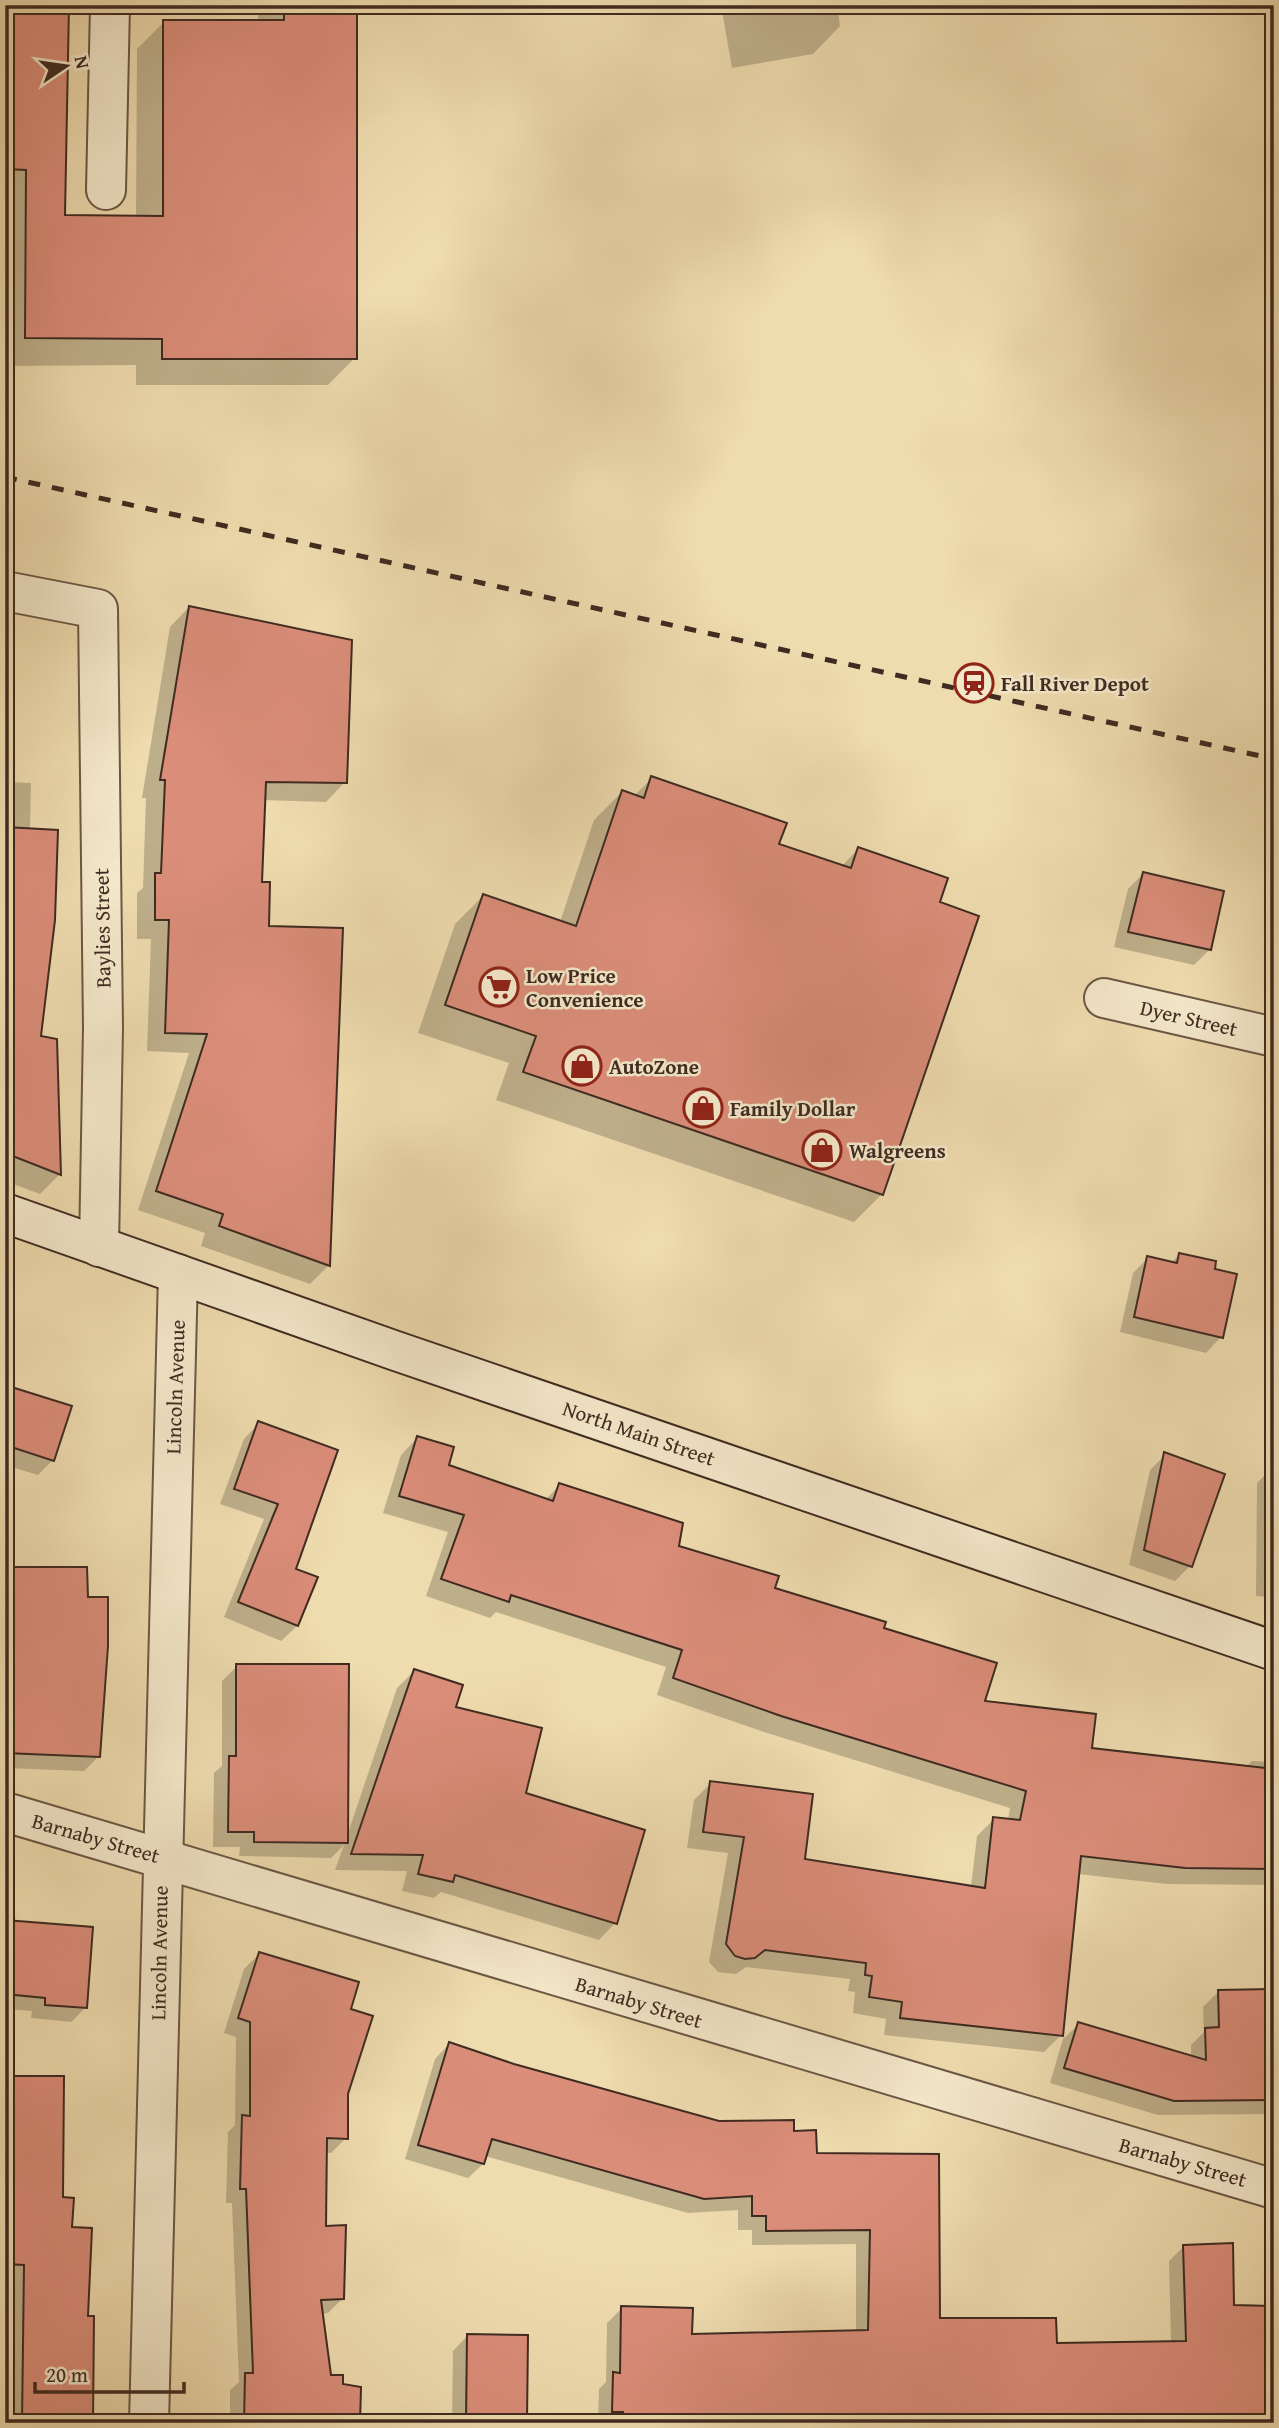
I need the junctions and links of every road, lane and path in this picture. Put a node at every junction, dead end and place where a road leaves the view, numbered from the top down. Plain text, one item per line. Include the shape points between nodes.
1 (110, 5) edge
2 (106, 190) dead end
3 (5, 591) edge
4 (1104, 998) dead end
5 (1274, 1037) edge
6 (5, 1213) edge
7 (99, 1247) junction
8 (178, 1274) junction
9 (1274, 1651) edge
10 (5, 1812) edge
11 (161, 1857) junction
12 (1274, 2189) edge
13 (149, 2423) edge

1 - 2 street
3 - 7 street, Baylies Street via 98,609 103,1028
4 - 5 street, Dyer Street
6 - 7 street, North Main Street
7 - 8 street, North Main Street
8 - 9 street, North Main Street
8 - 11 street, Lincoln Avenue
10 - 11 street, Barnaby Street
11 - 12 street, Barnaby Street
11 - 13 street, Lincoln Avenue

